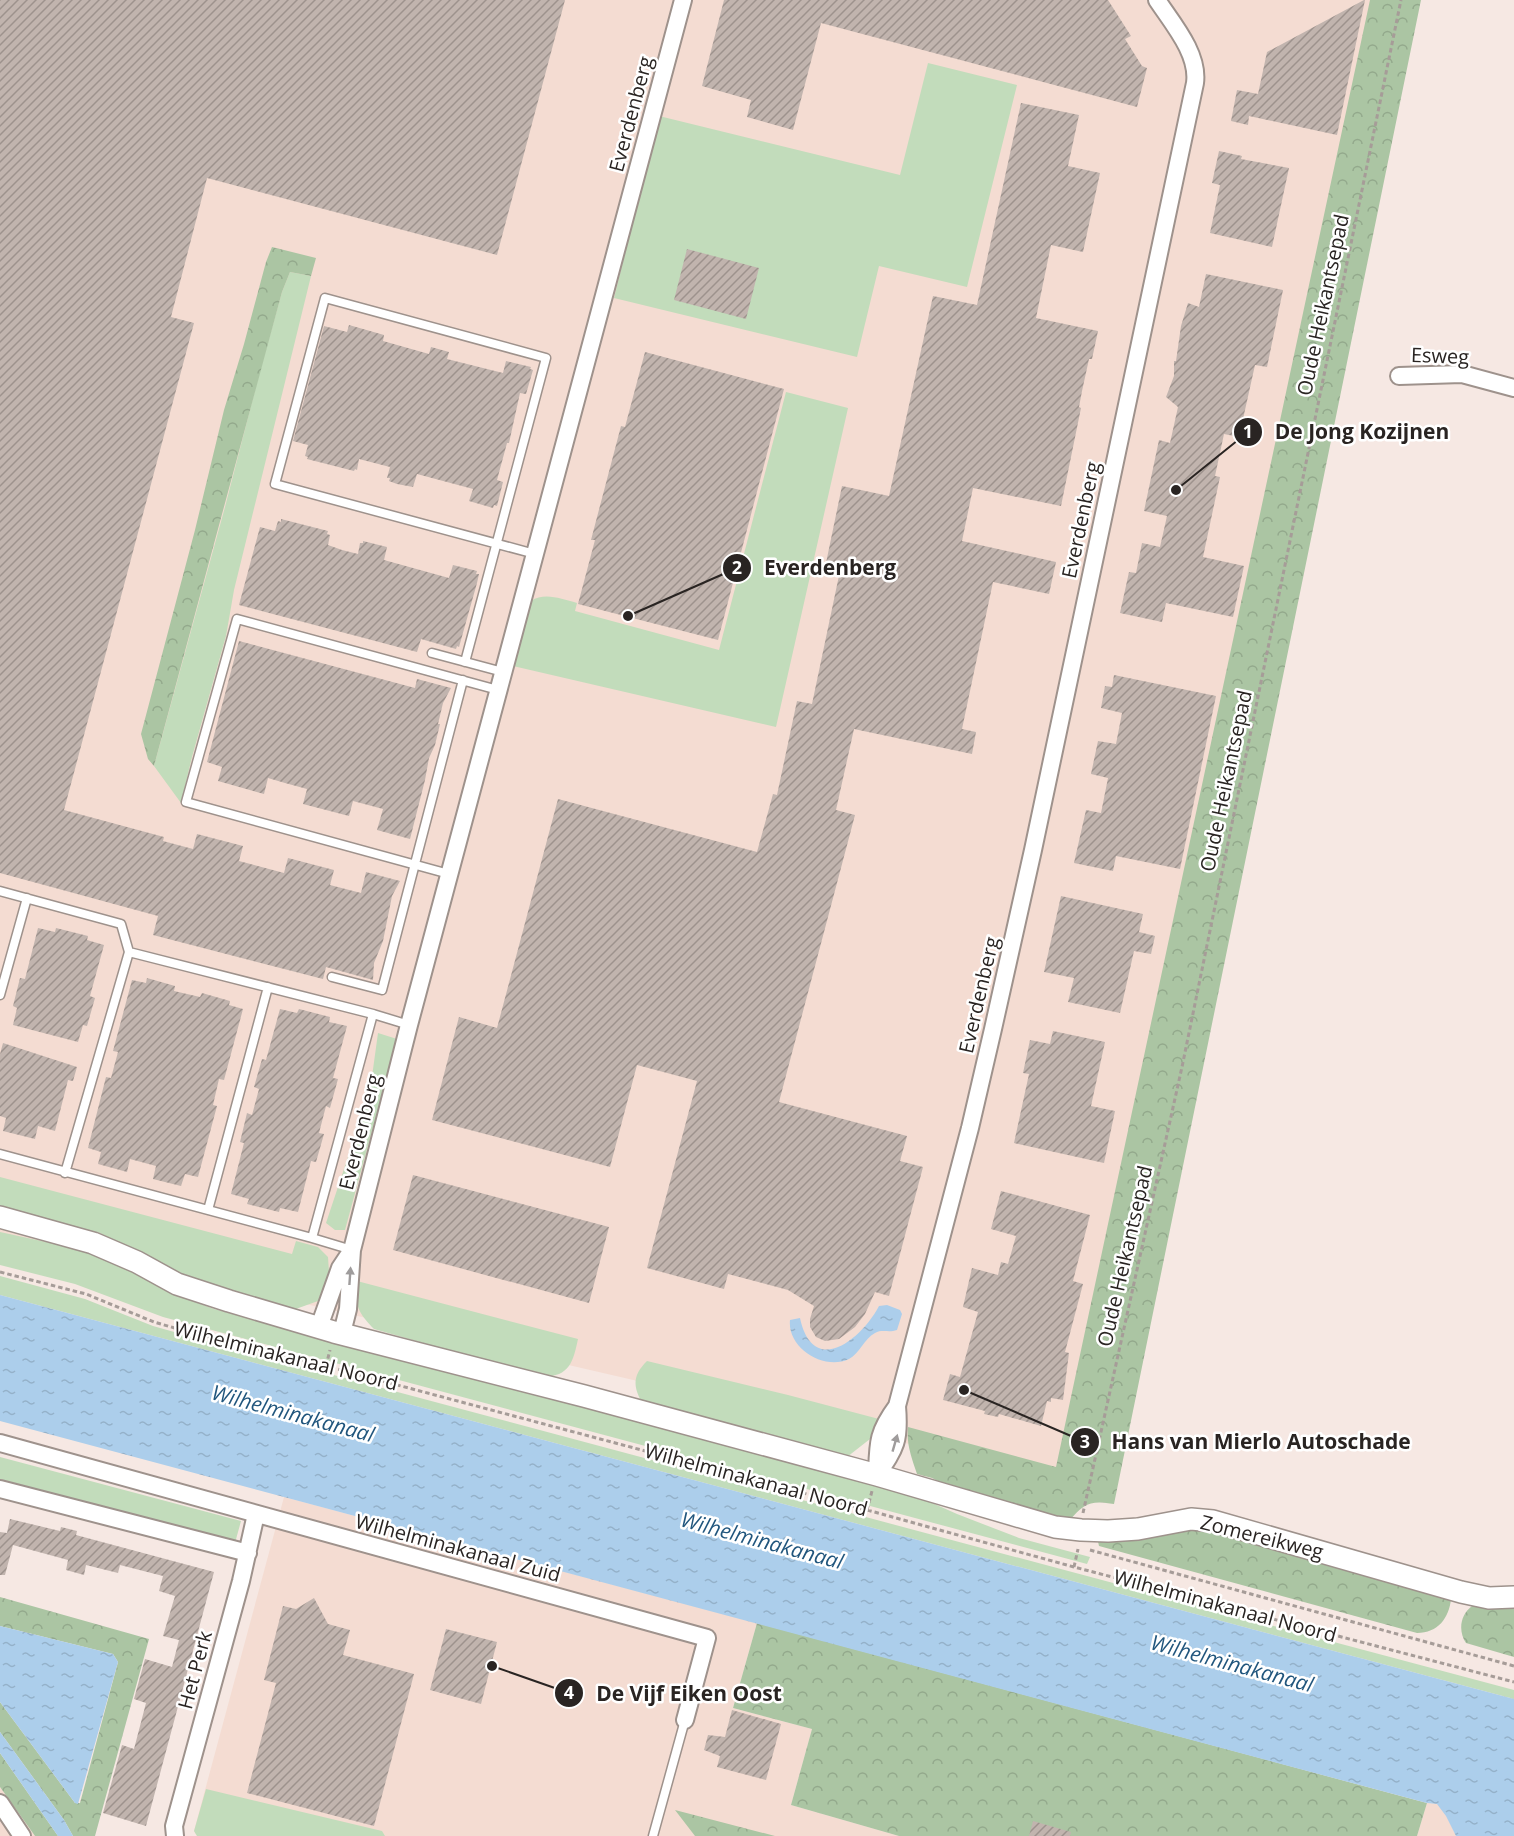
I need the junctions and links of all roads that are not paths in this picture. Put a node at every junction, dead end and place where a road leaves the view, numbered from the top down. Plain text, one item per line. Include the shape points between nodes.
1 (683, 0) edge
2 (1157, 0) edge
3 (1399, 376) dead end
4 (1514, 388) edge
5 (496, 543) junction
6 (535, 554) junction
7 (432, 653) dead end
8 (465, 662) junction
9 (503, 672) junction
10 (463, 680) junction
11 (498, 690) junction
12 (415, 865) junction
13 (449, 874) junction
14 (0, 891) edge
15 (27, 898) junction
16 (129, 952) junction
17 (332, 977) dead end
18 (268, 987) junction
19 (0, 995) edge
20 (373, 1014) junction
21 (409, 1025) junction
22 (0, 1155) edge
23 (65, 1173) junction
24 (208, 1210) junction
25 (0, 1217) edge
26 (312, 1238) junction
27 (352, 1250) junction
28 (319, 1327) junction
29 (342, 1334) junction
30 (0, 1443) edge
31 (877, 1475) junction
32 (0, 1489) edge
33 (938, 1493) joint
34 (256, 1515) junction
35 (248, 1553) junction
36 (1514, 1597) edge
37 (685, 1720) joint
38 (3, 1813) edge
39 (22, 1836) edge
40 (175, 1836) edge
41 (653, 1836) edge

1 - 6 street, Everdenberg
2 - 31 street, Everdenberg via 1197,73 996,1018 897,1406 878,1442
3 - 4 street, Esweg via 1462,374
5 - 5 lane via 546,358 325,298 275,484
5 - 6 lane
5 - 8 lane
6 - 9 street, Everdenberg
7 - 8 lane
8 - 9 lane
9 - 11 street, Everdenberg
10 - 11 lane
10 - 12 lane
10 - 12 lane via 237,619 186,802
11 - 13 street, Everdenberg
12 - 13 lane
12 - 17 lane via 382,990
13 - 21 street, Everdenberg
14 - 15 lane
15 - 16 lane via 121,924
15 - 19 lane
16 - 18 lane
16 - 23 lane
18 - 20 lane
18 - 24 lane
20 - 21 lane
20 - 26 lane, Everdenberg
21 - 27 street, Everdenberg
22 - 23 lane
23 - 24 lane
24 - 26 lane
25 - 28 street, Wilhelminakanaal Noord via 93,1243 177,1284
26 - 27 lane
27 - 28 street, Everdenberg via 340,1268
29 -> 27 street, Everdenberg via 348,1309
28 - 29 street, Wilhelminakanaal Noord
29 - 31 street, Wilhelminakanaal Noord
30 - 34 street, Wilhelminakanaal Zuid
31 - 33 street, Wilhelminakanaal Noord
32 - 35 street
33 - 36 street, Zomereikweg via 1055,1527 1080,1539 1191,1519 1213,1521 1461,1592 1489,1598
34 - 35 street, Het Perk
34 - 37 street, Wilhelminakanaal Zuid via 707,1638
35 - 40 street, Het Perk via 174,1826
37 - 41 lane, Wilhelminakanaal Zuid
38 - 39 street

